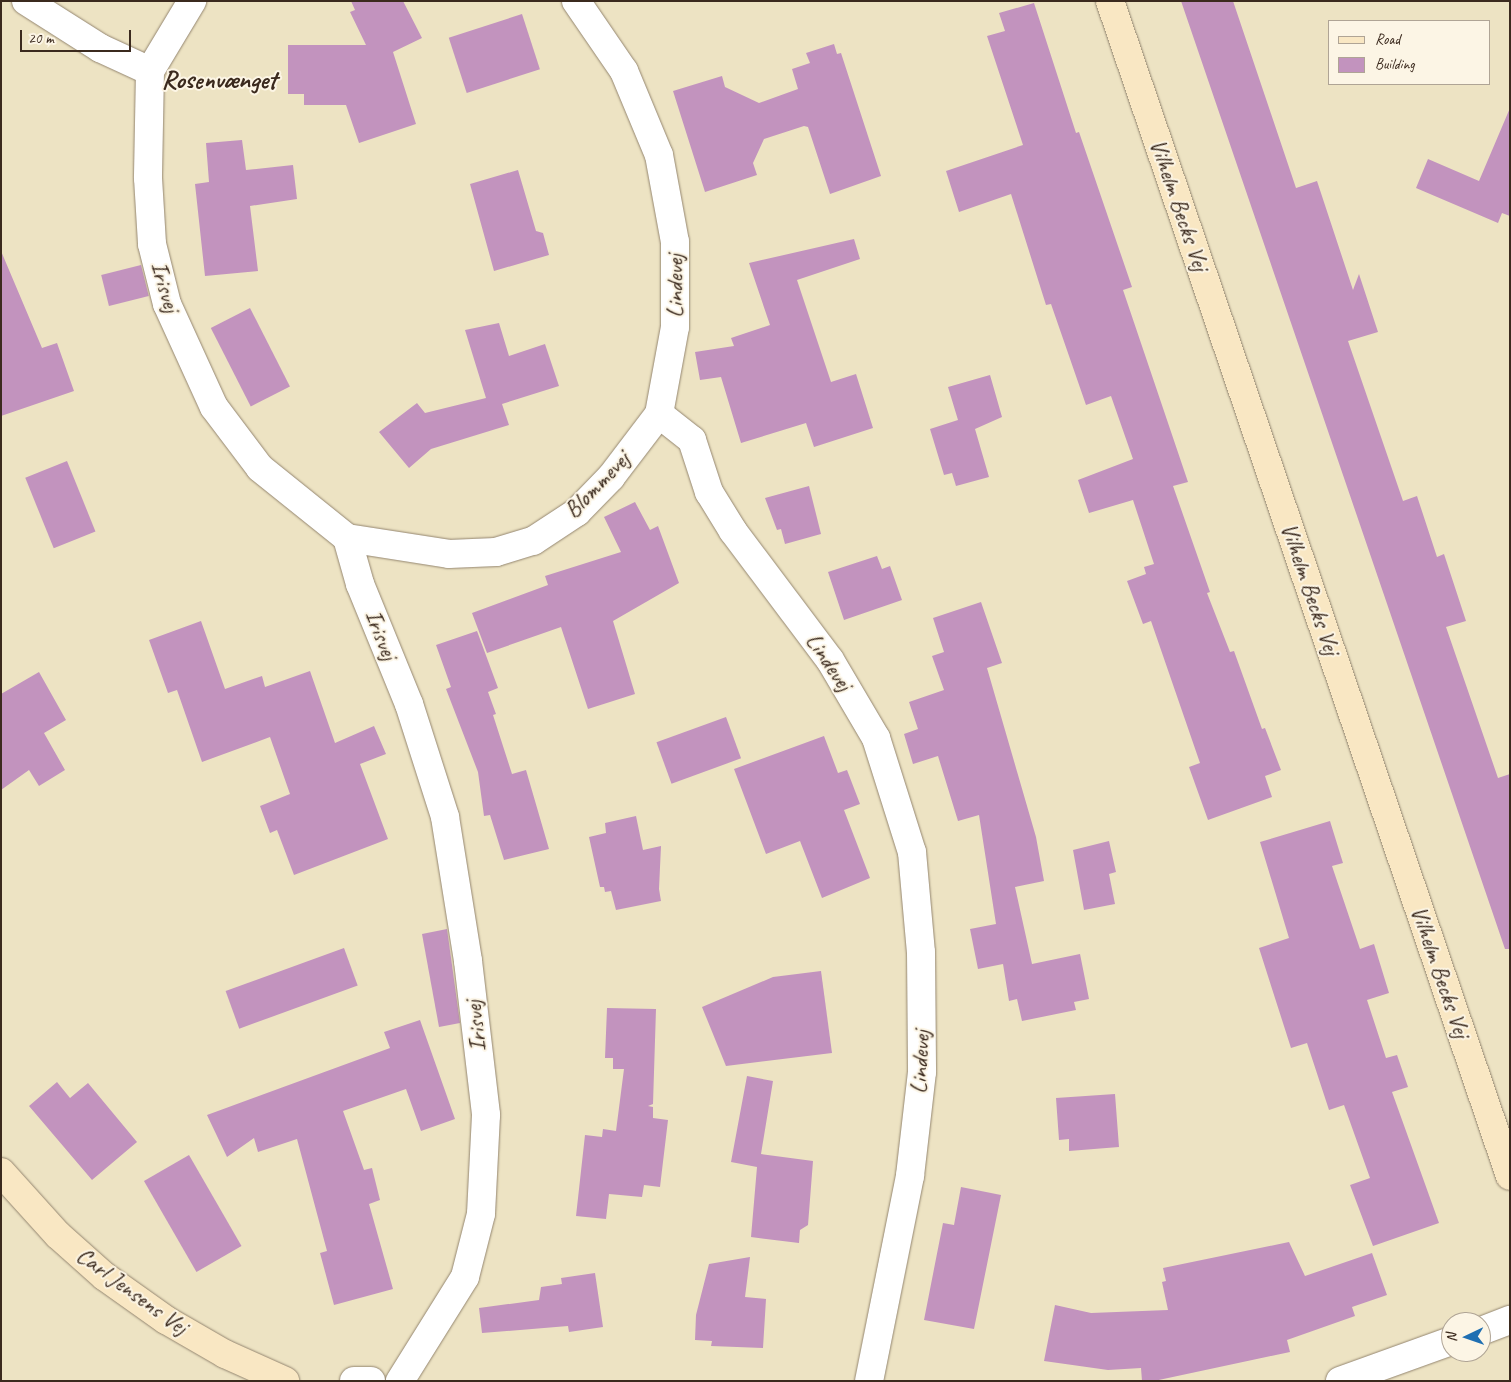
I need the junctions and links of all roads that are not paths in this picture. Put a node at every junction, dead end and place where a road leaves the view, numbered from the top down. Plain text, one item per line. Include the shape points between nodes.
1 (26, 1) edge
2 (192, 1) edge
3 (576, 1) edge
4 (1110, 1) edge
5 (150, 71) junction
6 (659, 414) junction
7 (347, 538) junction
8 (1, 1172) edge
9 (1510, 1176) edge
10 (1510, 1320) edge
11 (1491, 1327) edge
12 (1441, 1345) edge
13 (285, 1381) edge
14 (354, 1381) edge
15 (371, 1381) edge
16 (400, 1381) edge
17 (869, 1381) edge
18 (1340, 1381) edge

1 - 5 street via 100,48
2 - 5 street via 178,19
3 - 6 street, Lindevej via 624,71 659,155 674,242 675,327
4 - 9 street, Vilhelm Becks Vej
5 - 7 street, Irisvej via 148,178 152,244 167,304 214,407 260,468
6 - 7 street, Blommevej via 612,477 577,512 533,541 496,552 449,554
6 - 17 street, Lindevej via 692,440 709,492 733,531 830,660 876,738 912,852 922,952 922,1072 910,1176
7 - 16 street, Irisvej via 360,584 409,704 445,817 468,961 486,1115 481,1214 465,1276
8 - 13 street, Carl Jensens Vej via 58,1235 104,1276 166,1320 225,1354
10 - 11 street
12 - 18 street
14 - 15 street

